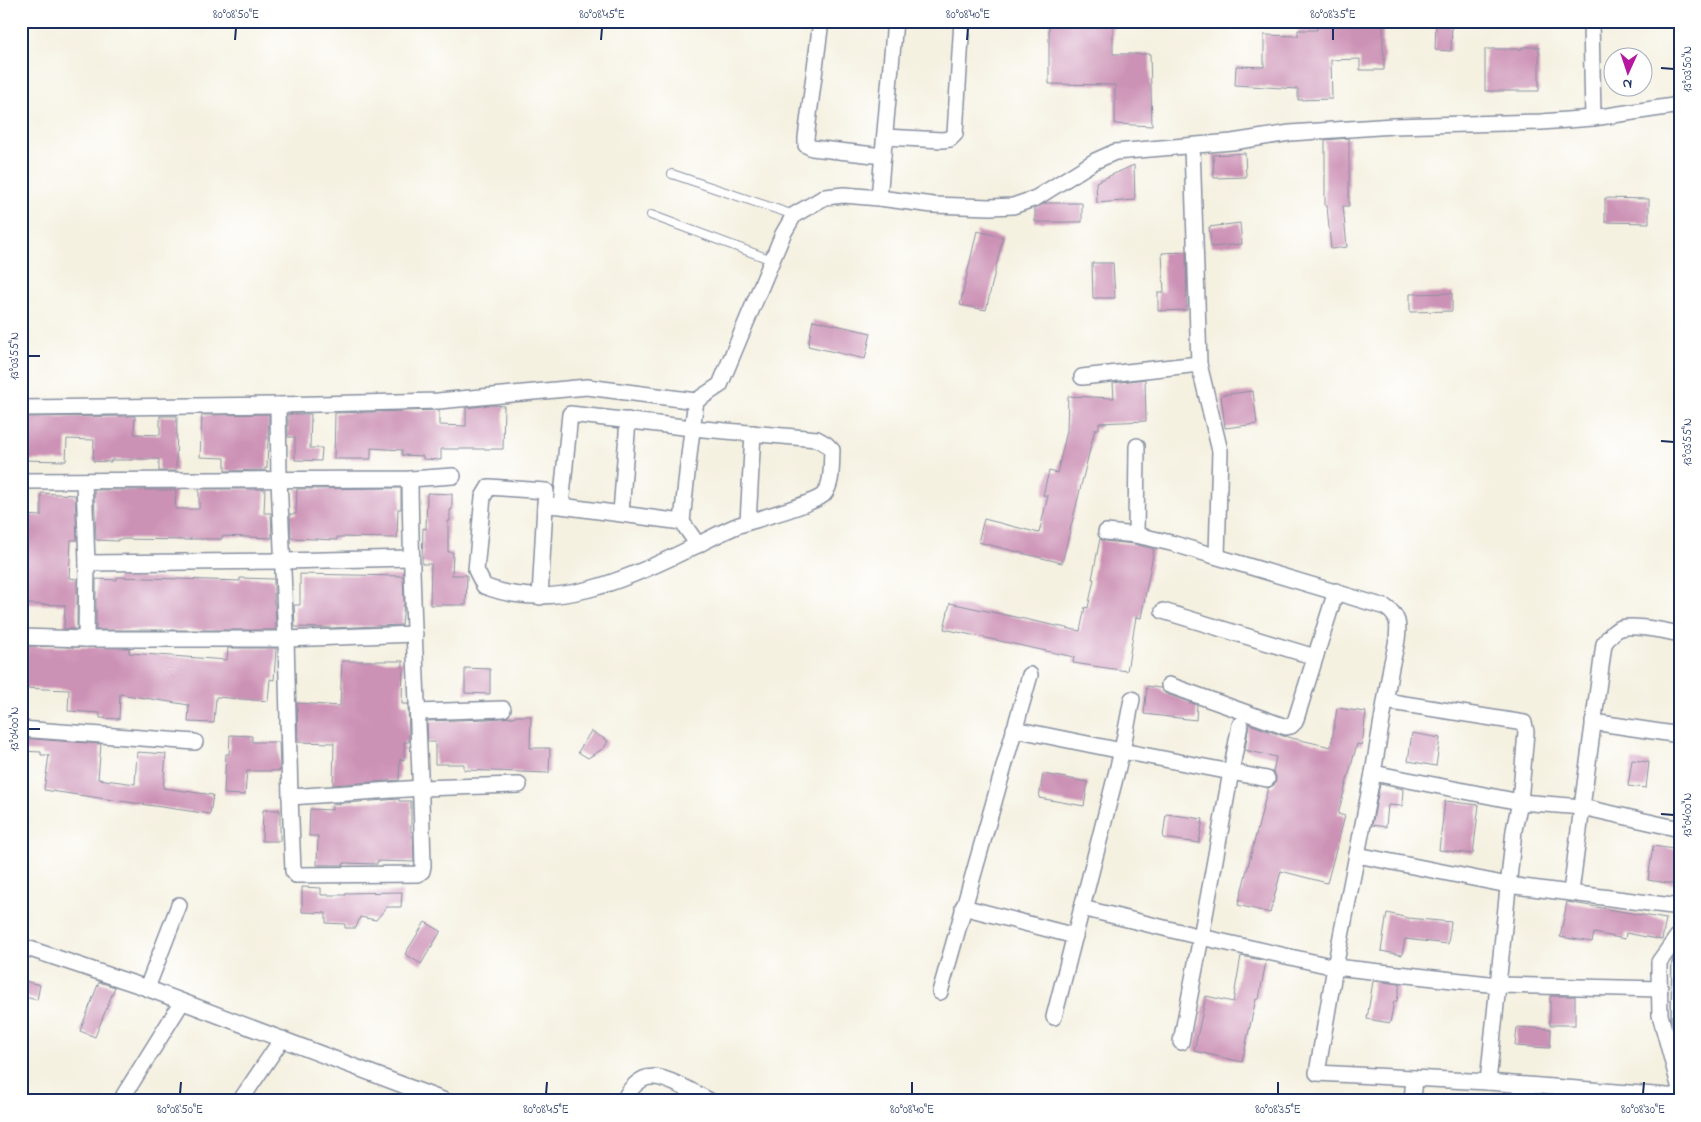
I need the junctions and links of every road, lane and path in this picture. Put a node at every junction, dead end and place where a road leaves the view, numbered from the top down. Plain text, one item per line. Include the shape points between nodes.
1 (820, 21) edge
2 (895, 21) edge
3 (962, 21) edge
4 (1591, 21) edge
5 (1680, 105) edge
6 (1593, 118) junction
7 (885, 136) junction
8 (1192, 146) junction
9 (883, 156) junction
10 (672, 174) dead end
11 (879, 198) junction
12 (651, 215) dead end
13 (794, 215) junction
14 (772, 260) junction
15 (1199, 364) junction
16 (1082, 377) dead end
17 (579, 388) junction
18 (696, 401) junction
19 (278, 405) junction
20 (21, 408) edge
21 (570, 414) junction
22 (628, 420) junction
23 (692, 428) junction
24 (753, 433) junction
25 (1137, 446) dead end
26 (453, 476) dead end
27 (279, 479) junction
28 (410, 479) junction
29 (21, 481) edge
30 (84, 481) junction
31 (553, 505) junction
32 (620, 513) junction
33 (682, 522) junction
34 (748, 522) junction
35 (1106, 532) dead end
36 (1136, 535) junction
37 (698, 545) junction
38 (1217, 556) junction
39 (410, 558) junction
40 (283, 561) junction
41 (87, 563) junction
42 (1336, 591) junction
43 (540, 597) junction
44 (1163, 611) dead end
45 (415, 634) junction
46 (1680, 634) edge
47 (21, 637) edge
48 (286, 639) junction
49 (86, 640) junction
50 (1315, 657) junction
51 (1030, 676) dead end
52 (1169, 686) dead end
53 (1132, 699) dead end
54 (1385, 701) junction
55 (503, 709) dead end
56 (418, 712) junction
57 (1594, 722) junction
58 (1240, 726) dead end
59 (21, 729) edge
60 (1014, 730) junction
61 (1680, 736) edge
62 (195, 742) dead end
63 (1122, 751) junction
64 (1231, 772) junction
65 (1373, 773) junction
66 (1267, 779) dead end
67 (519, 785) dead end
68 (421, 788) junction
69 (290, 796) junction
70 (1520, 802) junction
71 (1582, 807) junction
72 (1680, 829) edge
73 (1357, 855) junction
74 (1508, 884) junction
75 (1571, 892) junction
76 (179, 905) dead end
77 (963, 907) junction
78 (1680, 907) edge
79 (1082, 908) junction
80 (1680, 933) edge
81 (1075, 936) junction
82 (1201, 937) junction
83 (21, 946) edge
84 (1335, 967) junction
85 (1680, 968) edge
86 (1659, 970) junction
87 (1498, 984) junction
88 (147, 988) junction
89 (1660, 990) junction
90 (940, 992) dead end
91 (182, 1002) junction
92 (1054, 1017) dead end
93 (282, 1039) junction
94 (1676, 1040) edge
95 (1181, 1042) dead end
96 (1414, 1078) junction
97 (1488, 1082) junction
98 (1680, 1089) edge
99 (124, 1095) dead end
100 (1680, 1097) edge
101 (240, 1101) edge
102 (445, 1101) edge
103 (624, 1101) edge
104 (710, 1101) edge
105 (1412, 1101) edge

1 - 9 street via 806,145
2 - 7 street
3 - 7 street via 955,134 942,140
4 - 6 street
5 - 6 street
6 - 8 street via 1290,133
7 - 9 street
8 - 11 street via 1115,152 1036,198 1014,206 933,205
8 - 15 street
9 - 11 street
10 - 13 lane
11 - 13 street via 825,197
12 - 14 lane
13 - 14 street
14 - 18 street via 720,385
15 - 16 street
15 - 38 street via 1220,452
17 - 18 street
17 - 19 street via 438,401
17 - 21 street
18 - 23 street
19 - 20 street
19 - 27 street
21 - 22 street
21 - 31 street
22 - 23 street
22 - 32 street
23 - 24 street
23 - 33 street
24 - 34 street
24 - 34 street via 817,439 832,450 830,484 823,496
25 - 36 street
26 - 28 street
27 - 28 street
27 - 30 street
27 - 40 street
28 - 39 street
29 - 30 street
30 - 41 street
31 - 32 street
31 - 43 street
31 - 43 street via 546,491 489,487 483,497 476,570 484,586
32 - 33 street
33 - 37 street
34 - 37 street
35 - 36 street
36 - 38 street
37 - 43 street via 605,585
38 - 42 street
39 - 40 street
39 - 45 street
40 - 41 street
40 - 48 street
41 - 49 street
42 - 50 street
42 - 54 street via 1385,606 1396,621 1397,634
44 - 50 street
45 - 48 street
45 - 56 street
46 - 57 street via 1620,628 1609,636 1604,644
47 - 49 street
48 - 49 street
48 - 69 street
50 - 52 street via 1291,726
51 - 60 street
53 - 63 street
54 - 65 street
54 - 70 street via 1524,723
55 - 56 street
56 - 68 street
57 - 61 street
57 - 71 street
58 - 64 street
59 - 62 street
60 - 63 street
60 - 77 street
63 - 64 street
63 - 79 street
64 - 66 street
64 - 82 street
65 - 70 street
65 - 73 street
67 - 68 street
68 - 69 street
68 - 69 street via 423,866 418,874 294,873
70 - 71 street
70 - 74 street
71 - 72 street
71 - 75 street
73 - 74 street
73 - 84 street
74 - 75 street
74 - 87 street
75 - 78 street
76 - 88 street
77 - 81 street
77 - 90 street
79 - 81 street
79 - 82 street
80 - 86 street via 1659,962
81 - 92 street
82 - 84 street
82 - 95 street
83 - 88 street
84 - 87 street
84 - 96 street via 1317,1073
85 - 86 street
85 - 94 street
86 - 89 street
87 - 89 street
87 - 97 street
88 - 91 street
89 - 94 street via 1660,1015
91 - 93 street
91 - 99 street
93 - 101 street
93 - 102 street
94 - 98 street
96 - 97 street
96 - 105 street
97 - 100 street
103 - 104 street via 627,1093 642,1080 653,1076

